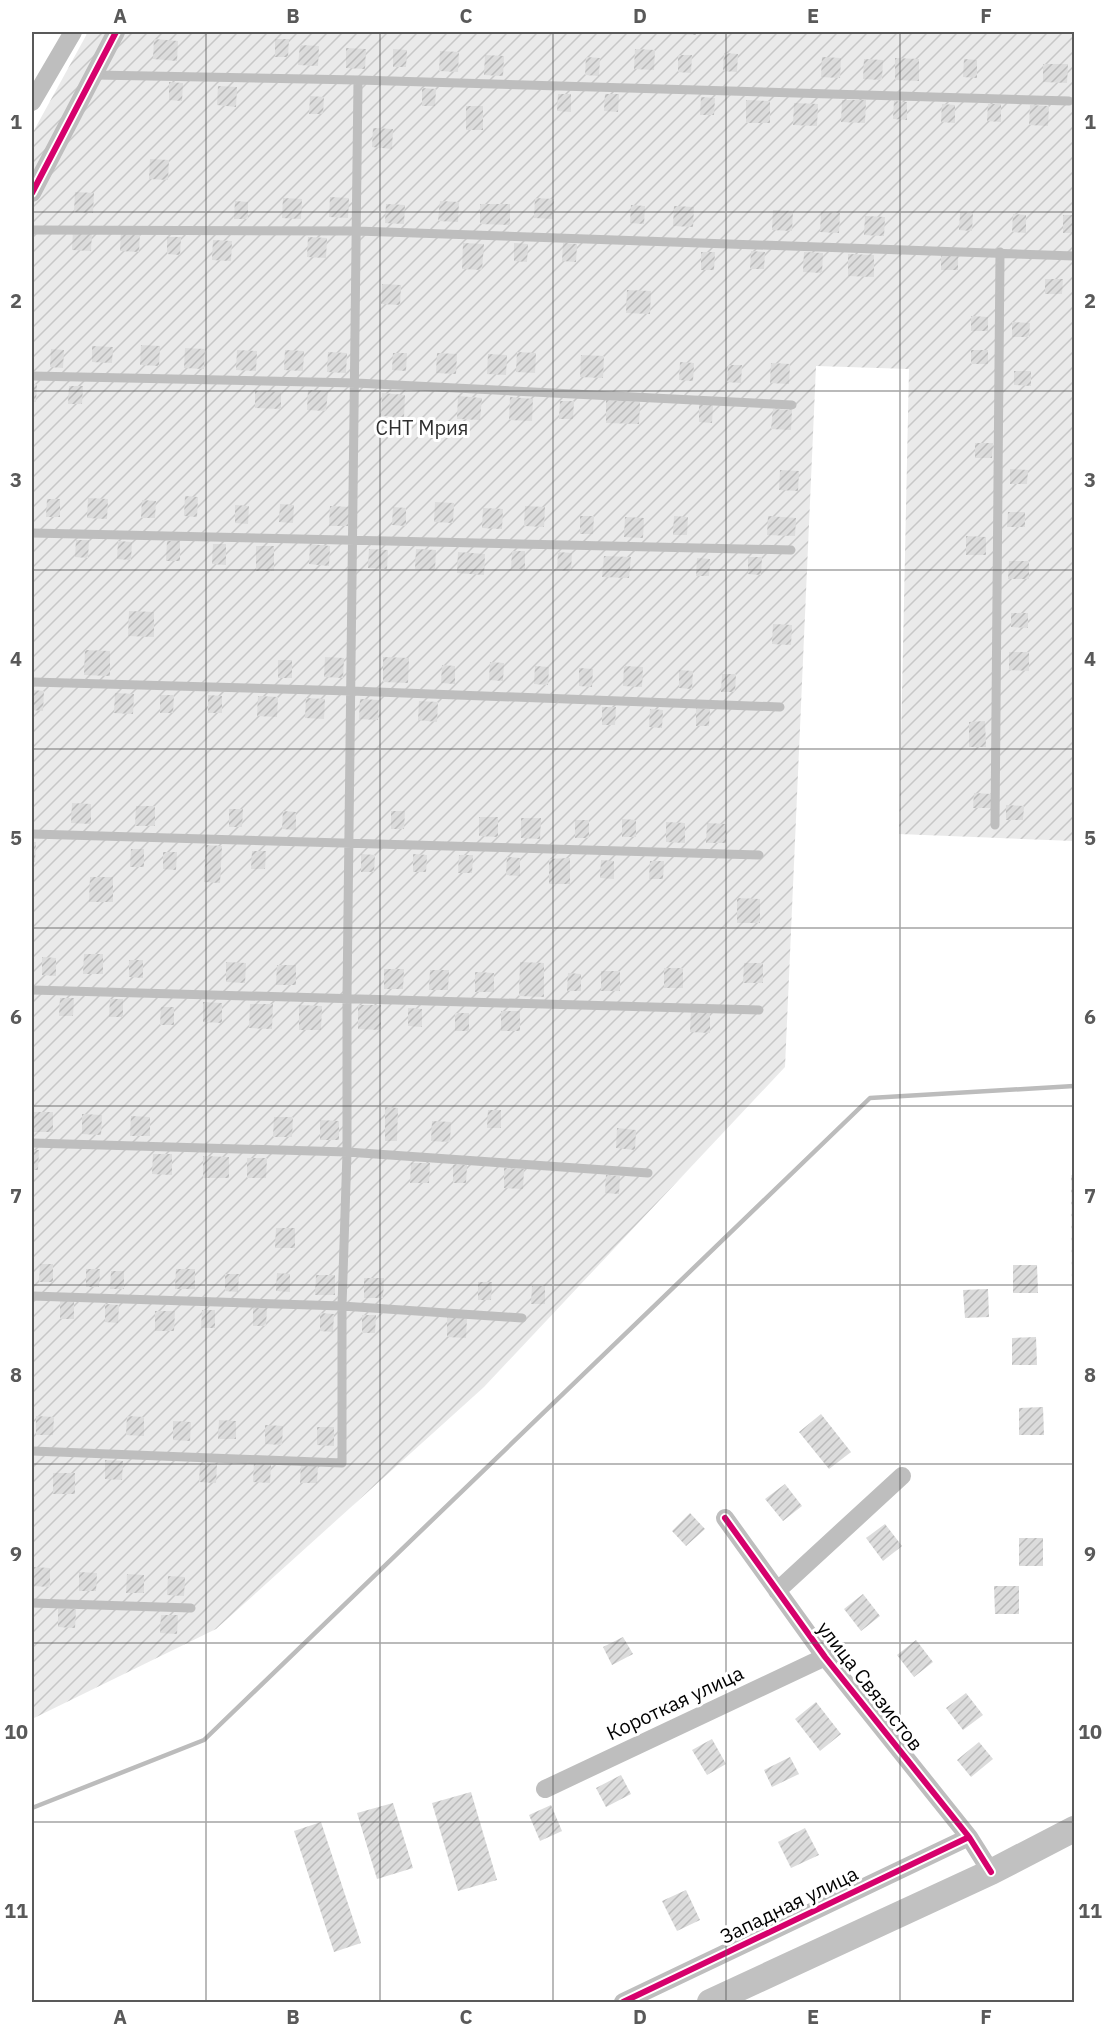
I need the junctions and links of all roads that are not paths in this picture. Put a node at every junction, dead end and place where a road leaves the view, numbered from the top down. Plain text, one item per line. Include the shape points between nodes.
1 (73, 32) edge
2 (116, 32) edge
3 (95, 75) junction
4 (358, 80) junction
5 (1069, 100) dead end
6 (32, 102) edge
7 (32, 193) edge
8 (32, 230) edge
9 (357, 231) junction
10 (1000, 252) junction
11 (1074, 256) edge
12 (32, 376) edge
13 (356, 383) junction
14 (792, 405) dead end
15 (32, 532) edge
16 (354, 540) junction
17 (791, 550) dead end
18 (32, 682) edge
19 (351, 691) junction
20 (780, 707) dead end
21 (995, 825) dead end
22 (32, 834) edge
23 (349, 843) junction
24 (759, 855) dead end
25 (32, 990) edge
26 (347, 997) junction
27 (759, 1010) dead end
28 (32, 1143) edge
29 (347, 1152) junction
30 (648, 1173) dead end
31 (32, 1296) edge
32 (342, 1306) junction
33 (522, 1318) dead end
34 (32, 1451) edge
35 (902, 1476) dead end
36 (725, 1518) dead end
37 (777, 1591) junction
38 (32, 1603) edge
39 (191, 1608) dead end
40 (825, 1657) junction
41 (545, 1789) dead end
42 (1074, 1829) edge
43 (969, 1837) junction
44 (991, 1872) junction
45 (623, 2002) edge
46 (710, 2002) edge

1 - 6 street
2 - 3 street
3 - 4 lane
3 - 7 street
4 - 5 lane
4 - 9 lane
8 - 9 lane
9 - 10 lane
9 - 13 lane
10 - 11 lane
10 - 21 lane
12 - 13 lane
13 - 14 lane
13 - 16 lane
15 - 16 lane
16 - 17 lane
16 - 19 lane
18 - 19 lane
19 - 20 lane
19 - 23 lane
22 - 23 lane
23 - 24 lane
23 - 26 lane
25 - 26 lane
26 - 27 lane
26 - 29 lane
28 - 29 lane
29 - 30 lane
29 - 32 lane
31 - 32 lane
32 - 33 lane
32 - 34 lane via 342,1463
35 - 37 street
36 - 37 street, улица Связистов
37 - 40 street, улица Связистов
38 - 39 lane
40 - 41 street, Короткая улица
40 - 43 street, улица Связистов
42 - 44 street
43 - 44 street, улица Связистов
43 - 45 street, Западная улица
44 - 46 street

